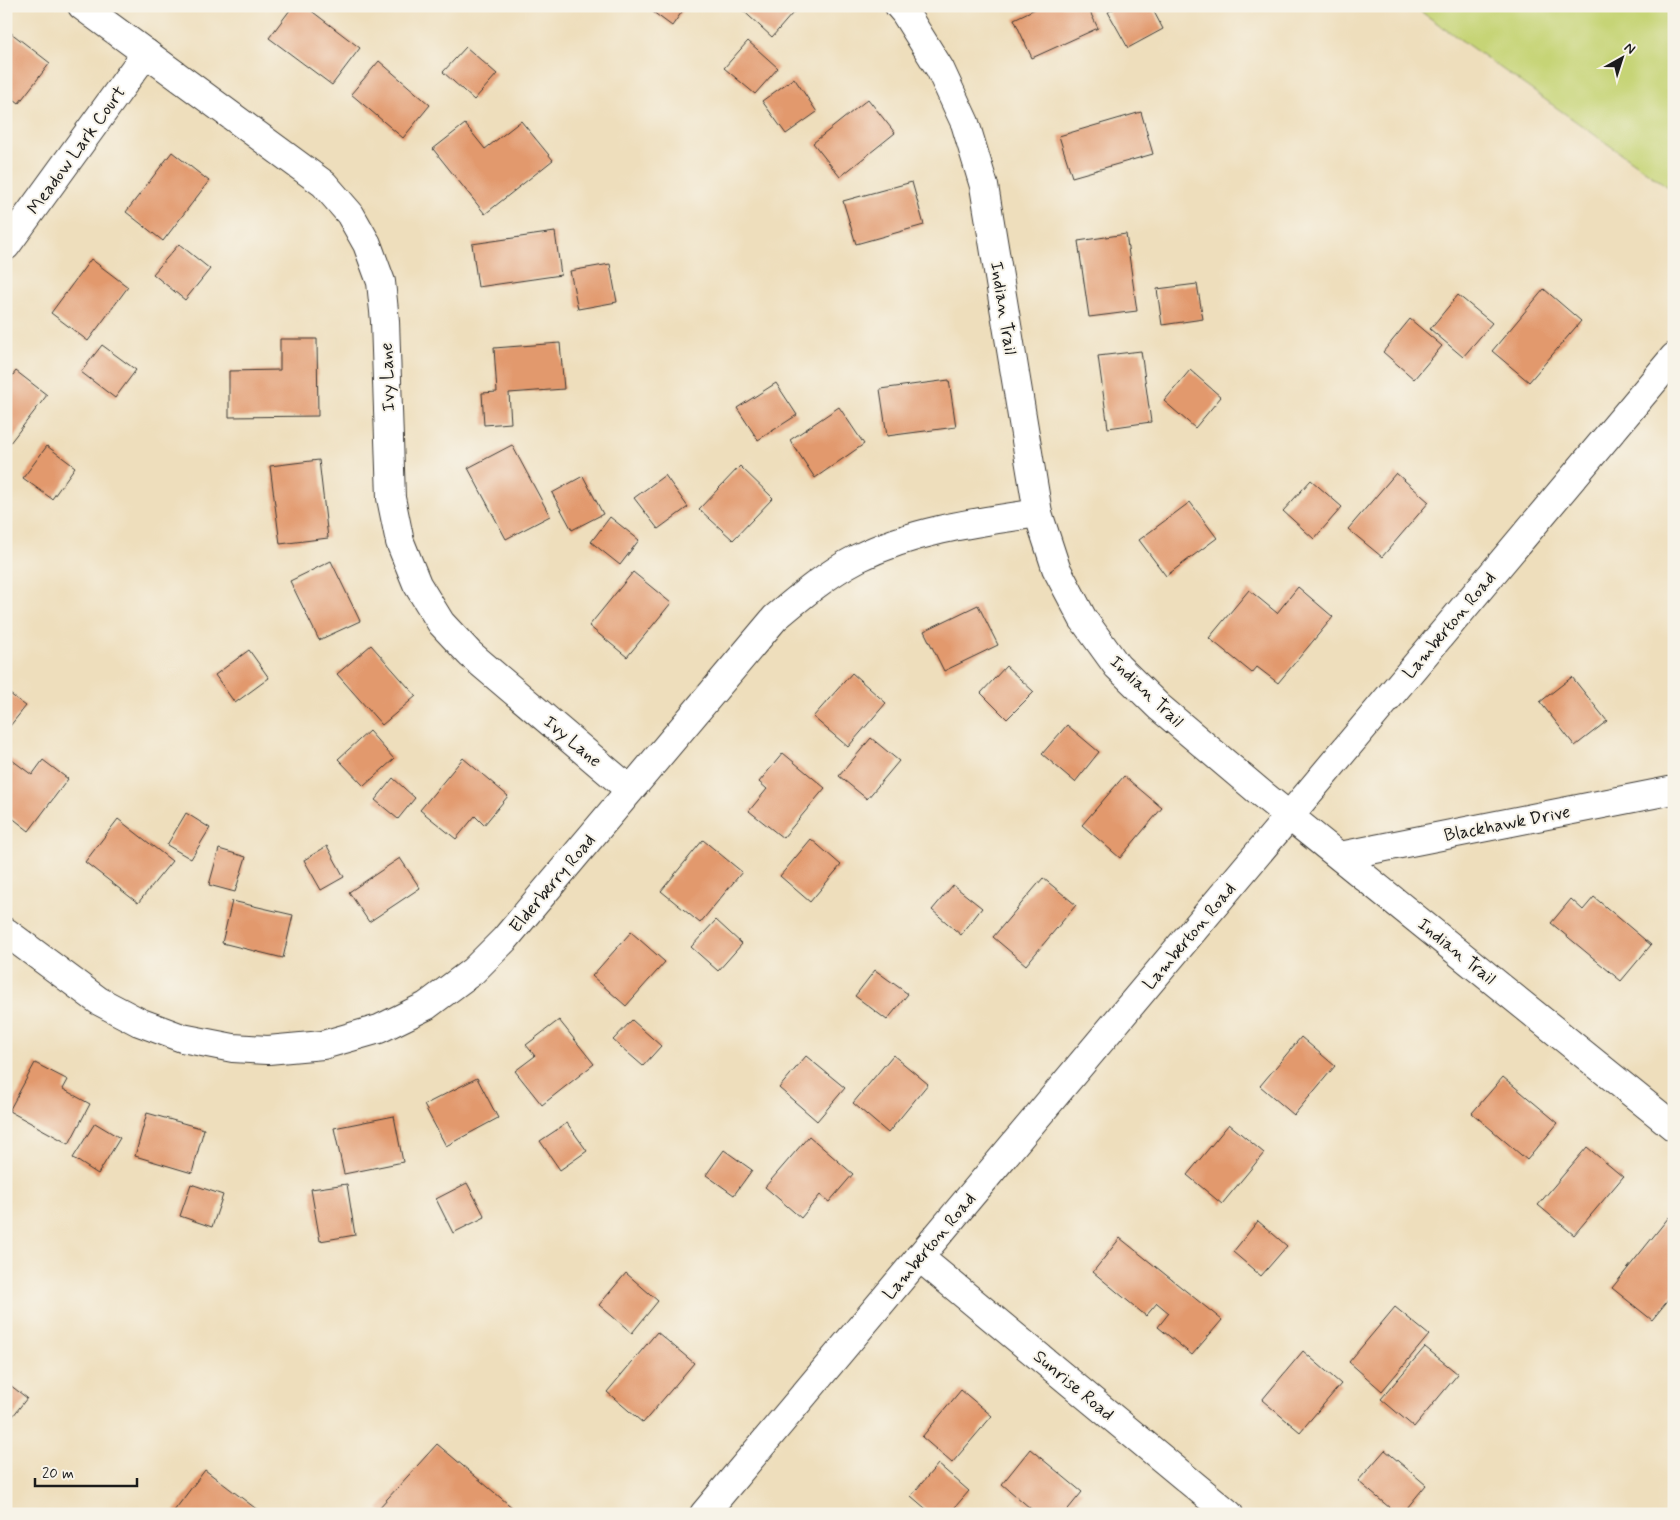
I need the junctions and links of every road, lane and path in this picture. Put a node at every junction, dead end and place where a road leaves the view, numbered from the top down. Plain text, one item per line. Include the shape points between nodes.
1 (82, 6) edge
2 (899, 6) edge
3 (146, 53) junction
4 (6, 246) edge
5 (1674, 357) edge
6 (1038, 513) junction
7 (630, 790) junction
8 (1674, 790) edge
9 (1290, 815) junction
10 (1340, 856) junction
11 (6, 932) edge
12 (1674, 1127) edge
13 (919, 1257) junction
14 (704, 1514) edge
15 (1229, 1514) edge

1 - 3 street, Ivy Lane
2 - 6 street, Indian Trail via 940,69 965,123 984,186
3 - 4 street, Meadow Lark Court
3 - 7 street, Ivy Lane via 324,184 350,214 368,244 380,282 386,321 391,498 400,542 417,584 441,623 470,654
5 - 9 street, Lamberton Road
6 - 7 street, Elderberry Road via 958,525 907,538 858,558 816,584 775,618
6 - 9 street, Indian Trail via 1056,568 1083,619 1117,666 1159,707
7 - 11 street, Elderberry Road via 505,939 473,972 426,1006 380,1029 324,1045 268,1050 233,1048 182,1038 140,1022 99,1000
8 - 10 street, Blackhawk Drive
9 - 10 street, Indian Trail
9 - 13 street, Lamberton Road
10 - 12 street, Indian Trail
13 - 14 street, Lamberton Road
13 - 15 street, Sunrise Road

